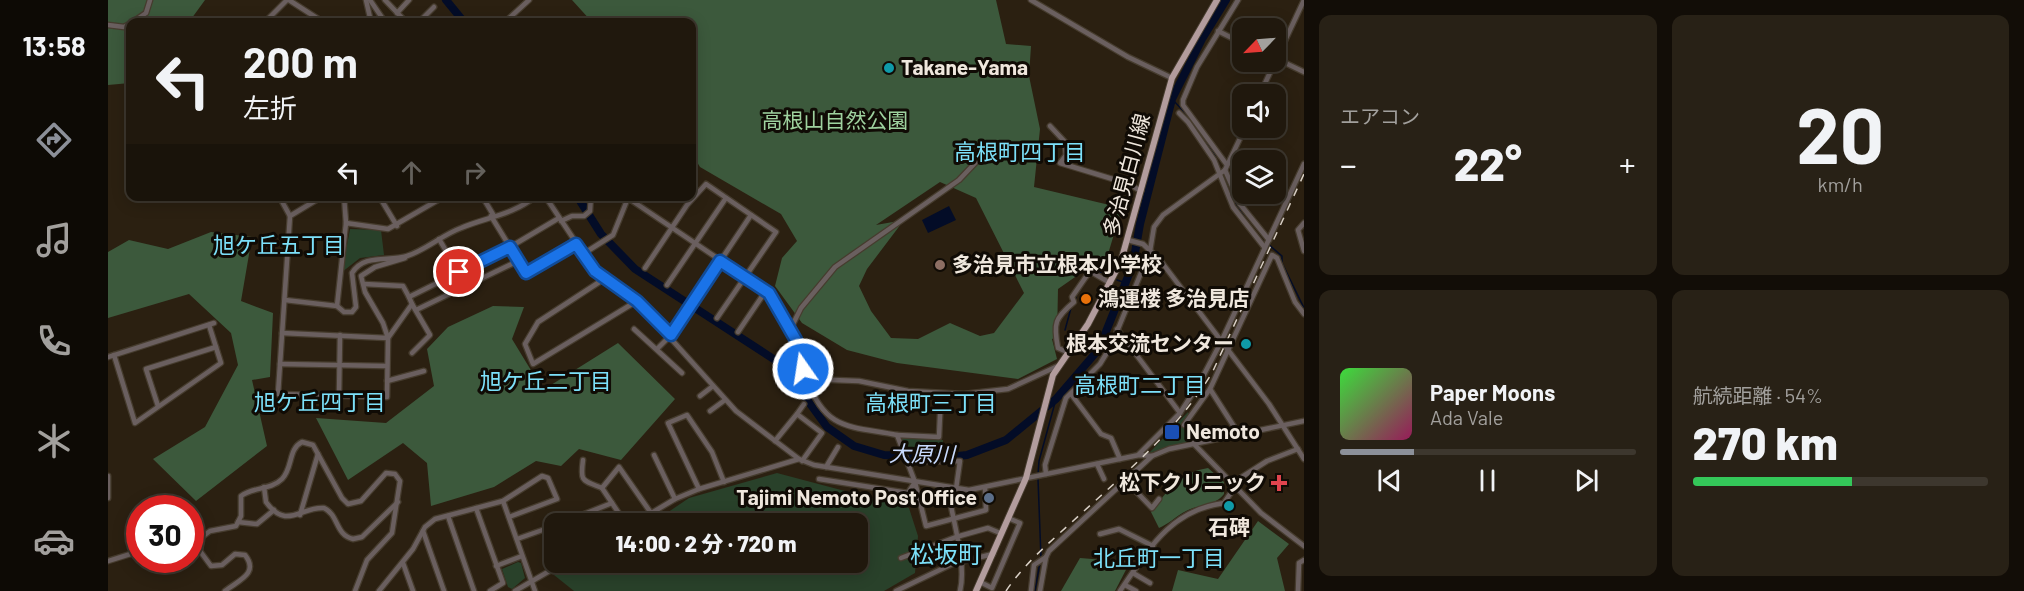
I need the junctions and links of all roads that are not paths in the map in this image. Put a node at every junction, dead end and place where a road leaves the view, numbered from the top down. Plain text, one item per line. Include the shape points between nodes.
1 (150, 0) edge
2 (288, 0) edge
3 (368, 0) edge
4 (385, 0) edge
5 (409, 0) edge
6 (530, 0) edge
7 (1031, 0) edge
8 (1217, 0) edge
9 (1238, 0) edge
10 (1304, 0) edge
11 (434, 7) dead end
12 (397, 13) junction
13 (378, 14) junction
14 (139, 18) edge
15 (269, 18) edge
16 (317, 18) edge
17 (370, 18) edge
18 (378, 18) edge
19 (382, 18) edge
20 (402, 18) edge
21 (422, 18) edge
22 (510, 18) edge
23 (108, 25) edge
24 (126, 26) edge
25 (1218, 31) junction
26 (1286, 37) edge
27 (1232, 38) edge
28 (1286, 63) edge
29 (1304, 72) edge
30 (1172, 78) junction
31 (1179, 113) dead end
32 (1050, 126) dead end
33 (1240, 138) edge
34 (985, 147) dead end
35 (1304, 164) edge
36 (1223, 170) junction
37 (1141, 191) junction
38 (696, 197) edge
39 (726, 198) junction
40 (282, 201) edge
41 (315, 201) edge
42 (344, 201) edge
43 (383, 201) edge
44 (437, 201) edge
45 (485, 201) edge
46 (529, 201) edge
47 (548, 201) edge
48 (591, 201) edge
49 (627, 201) edge
50 (635, 201) edge
51 (693, 201) edge
52 (751, 215) junction
53 (290, 216) junction
54 (493, 216) junction
55 (560, 219) junction
56 (346, 223) junction
57 (1304, 223) edge
58 (397, 226) junction
59 (672, 227) junction
60 (439, 239) junction
61 (1131, 240) junction
62 (1269, 240) junction
63 (695, 243) junction
64 (576, 244) junction
65 (510, 247) junction
66 (1264, 248) junction
67 (1150, 250) junction
68 (1304, 251) edge
69 (583, 254) junction
70 (407, 256) junction
71 (518, 261) junction
72 (720, 261) junction
73 (645, 268) dead end
74 (459, 272) junction
75 (745, 278) junction
76 (604, 279) junction
77 (1110, 283) junction
78 (364, 284) junction
79 (667, 285) dead end
80 (467, 286) junction
81 (765, 292) junction
82 (409, 297) junction
83 (285, 300) junction
84 (637, 301) junction
85 (412, 304) junction
86 (337, 306) junction
87 (416, 310) junction
88 (1304, 314) edge
89 (717, 318) dead end
90 (634, 329) dead end
91 (1118, 329) junction
92 (790, 330) junction
93 (738, 332) dead end
94 (282, 333) junction
95 (340, 335) junction
96 (671, 335) junction
97 (388, 338) junction
98 (1221, 342) junction
99 (216, 347) junction
100 (657, 349) junction
101 (1067, 352) junction
102 (1229, 352) junction
103 (412, 353) dead end
104 (114, 355) junction
105 (108, 357) edge
106 (280, 364) junction
107 (339, 365) junction
108 (387, 366) junction
109 (1058, 366) junction
110 (424, 371) dead end
111 (682, 373) dead end
112 (807, 379) junction
113 (387, 381) junction
114 (713, 386) junction
115 (1210, 389) junction
116 (941, 394) junction
117 (1071, 394) junction
118 (339, 396) junction
119 (700, 396) dead end
120 (724, 400) junction
121 (804, 404) dead end
122 (158, 406) junction
123 (710, 411) dead end
124 (1180, 413) junction
125 (797, 414) junction
126 (1304, 421) edge
127 (1184, 425) dead end
128 (1284, 425) junction
129 (897, 435) junction
130 (1240, 436) junction
131 (775, 441) junction
132 (1193, 443) junction
133 (838, 447) dead end
134 (1298, 448) junction
135 (318, 454) junction
136 (654, 455) dead end
137 (1139, 455) junction
138 (1152, 456) junction
139 (1120, 459) junction
140 (1304, 459) edge
141 (583, 460) dead end
142 (800, 460) junction
143 (908, 462) junction
144 (1097, 464) junction
145 (826, 467) junction
146 (864, 473) junction
147 (1045, 475) junction
148 (108, 476) edge
149 (1026, 478) junction
150 (819, 479) dead end
151 (1104, 479) dead end
152 (1126, 481) junction
153 (724, 482) junction
154 (915, 482) junction
155 (863, 486) junction
156 (1232, 486) junction
157 (264, 487) junction
158 (603, 488) junction
159 (985, 488) junction
160 (699, 489) junction
161 (948, 489) junction
162 (956, 489) junction
163 (108, 498) edge
164 (675, 499) junction
165 (1159, 499) dead end
166 (503, 501) junction
167 (398, 502) junction
168 (612, 503) junction
169 (476, 508) junction
170 (274, 510) junction
171 (587, 513) edge
172 (619, 513) edge
173 (651, 513) joint
174 (300, 515) junction
175 (448, 516) junction
176 (509, 517) junction
177 (952, 518) junction
178 (1008, 518) junction
179 (238, 522) junction
180 (544, 529) edge
181 (423, 531) junction
182 (1000, 533) junction
183 (1100, 534) dead end
184 (956, 537) junction
185 (517, 539) junction
186 (1153, 546) junction
187 (1304, 546) edge
188 (994, 547) junction
189 (1005, 553) junction
190 (993, 554) junction
191 (126, 555) edge
192 (522, 556) junction
193 (1046, 557) junction
194 (901, 558) dead end
195 (1304, 560) edge
196 (108, 561) edge
197 (962, 561) junction
198 (403, 563) junction
199 (496, 566) junction
200 (545, 573) edge
201 (1133, 573) junction
202 (532, 582) junction
203 (980, 582) junction
204 (1150, 584) dead end
205 (1125, 585) junction
206 (225, 591) edge
207 (355, 591) edge
208 (379, 591) edge
209 (413, 591) edge
210 (444, 591) edge
211 (474, 591) edge
212 (490, 591) edge
213 (515, 591) edge
214 (535, 591) edge
215 (896, 591) edge
216 (960, 591) edge
217 (976, 591) edge
218 (1031, 591) edge
219 (1040, 591) edge
220 (1120, 591) edge
221 (1136, 591) edge
222 (1298, 591) edge

1 - 14 street via 146,13
2 - 15 street
2 - 16 street
3 - 13 street
3 - 17 street
4 - 12 street
5 - 12 street
6 - 22 street
7 - 30 street
8 - 30 main road, 多治見白川線
9 - 25 street
10 - 26 street
11 - 21 street
12 - 20 street
13 - 18 street
13 - 19 street
23 - 24 street
25 - 27 street
25 - 36 street via 1183,102
28 - 29 street
30 - 37 main road, 多治見白川線
31 - 36 street
32 - 37 street via 1065,142 1066,155 1060,163
33 - 36 street
34 - 92 street via 959,180 835,267 801,308
35 - 62 street
36 - 62 street via 1240,204
36 - 66 street via 1233,207
36 - 67 street via 1164,215 1154,227
37 - 61 main road, 多治見白川線
38 - 39 street via 706,184
39 - 52 street
39 - 63 street
40 - 53 street
41 - 53 street
42 - 56 street
43 - 58 street
44 - 58 street
45 - 54 street
46 - 54 street via 514,212
47 - 55 street
48 - 55 street via 590,211 584,216
49 - 69 street via 612,235
50 - 59 street
51 - 59 street
52 - 72 street
52 - 75 street via 776,232
53 - 83 street
54 - 60 street
54 - 65 street
55 - 64 street
55 - 65 street
56 - 58 street via 381,229
56 - 86 street
57 - 68 street via 1298,230
59 - 63 street
59 - 73 street
60 - 70 street
60 - 74 street
61 - 67 street
61 - 77 main road, 多治見白川線
62 - 66 street
63 - 72 street
63 - 79 street
64 - 69 street
64 - 71 street via 526,273
65 - 71 street
65 - 74 street
66 - 98 street
67 - 91 street
67 - 98 street
69 - 76 street
70 - 78 street via 375,267 362,276
70 - 86 street via 362,263 352,273 356,307 352,312 344,312
71 - 80 street
72 - 75 street
72 - 96 street
74 - 80 street
74 - 82 street
75 - 81 street
75 - 89 street
76 - 84 street
76 - 84 street via 538,322 525,344 533,364
77 - 101 main road, 多治見白川線 via 1088,324
77 - 101 street via 1089,271 1072,297 1074,302 1057,316 1058,348
78 - 82 street via 403,286
78 - 97 street
80 - 87 street
81 - 92 street
81 - 93 street
82 - 85 street
83 - 86 street
83 - 94 street
84 - 96 street
85 - 87 street
85 - 97 street
87 - 103 street via 430,335
88 - 102 street via 1272,255
90 - 100 street
91 - 117 street via 1100,364
91 - 124 street
92 - 112 street
94 - 95 street
94 - 106 street
95 - 97 street
95 - 107 street
96 - 100 street
96 - 114 street
97 - 108 street
98 - 102 street
98 - 124 street
99 - 104 street via 212,324
99 - 122 street via 221,363
99 - 122 street via 146,369
100 - 111 street
101 - 109 main road, 多治見白川線
102 - 115 street
102 - 128 street
104 - 105 street
104 - 122 street via 133,422
106 - 107 street
106 - 118 street via 278,394
107 - 108 street
107 - 118 street
108 - 113 street
109 - 116 street via 1008,389
109 - 149 main road, 多治見白川線
110 - 113 street
112 - 116 street via 860,381
112 - 129 street via 820,406 833,420
113 - 118 street via 387,397
114 - 119 street
114 - 120 street
115 - 127 street
115 - 130 street
116 - 129 street via 939,437
117 - 139 street via 1101,434 1111,438
117 - 147 street via 1063,405
120 - 123 street
120 - 131 street
121 - 125 street
124 - 137 street
125 - 131 street
125 - 142 street via 822,433
126 - 128 street
128 - 130 street
128 - 134 street
129 - 143 street
130 - 132 street
131 - 142 street
132 - 138 street
132 - 156 street
133 - 145 street
134 - 140 street
134 - 156 street via 1267,461
135 - 157 street via 311,443 296,445 284,478
135 - 167 street via 345,502 361,501 389,472 400,481
135 - 174 street
136 - 164 street
137 - 138 street
137 - 139 street
138 - 152 street
139 - 144 street
141 - 158 street via 583,481
142 - 145 street
142 - 153 street
143 - 154 street
143 - 162 street via 960,461
144 - 147 street
144 - 151 street
145 - 146 street
146 - 154 street
146 - 155 street
147 - 149 street
148 - 163 street
149 - 159 street
149 - 178 main road, 多治見白川線
150 - 155 street
152 - 165 street via 1152,508
152 - 193 street
153 - 160 street
153 - 160 street via 712,452 687,415 668,423
154 - 155 street via 908,493
154 - 161 street
154 - 177 street via 926,526
156 - 186 street via 1224,503 1187,512
156 - 187 street
157 - 170 street via 266,502
157 - 179 street via 241,495
158 - 168 street
158 - 173 street via 619,466
159 - 162 street
159 - 177 street via 986,510
160 - 164 street
161 - 162 street
161 - 177 street
164 - 173 street
166 - 169 street
166 - 176 street
166 - 176 street via 542,476 548,478 557,499
167 - 174 street via 362,537 353,539 341,533 329,510 319,508
167 - 207 street via 392,533 367,560
168 - 171 street
168 - 172 street
169 - 175 street
169 - 199 street
170 - 174 street via 289,517
170 - 179 street via 257,524
175 - 181 street via 435,519
175 - 211 street
176 - 185 street
177 - 184 street
178 - 182 main road, 多治見白川線
178 - 189 street via 1020,523
179 - 206 street via 234,528 210,531 200,542 200,551 211,566 219,567 235,554 245,555 249,560 247,576
180 - 185 street
181 - 198 street
181 - 210 street
182 - 184 street via 988,528
182 - 188 main road, 多治見白川線
183 - 186 street via 1119,529
184 - 194 street
184 - 197 street
185 - 192 street
186 - 201 street
188 - 189 street
188 - 190 main road, 多治見白川線
189 - 203 street via 992,588
190 - 197 street
190 - 203 main road, 多治見白川線
191 - 196 street
192 - 199 street
192 - 202 street
193 - 218 street via 1034,565
193 - 219 street
195 - 222 street via 1299,563
197 - 215 street
197 - 216 street via 964,577
198 - 208 street
198 - 209 street
199 - 212 street via 503,583
200 - 202 street
201 - 204 street
201 - 205 street
202 - 213 street
202 - 214 street
203 - 217 main road, 多治見白川線
205 - 220 street
205 - 221 street

